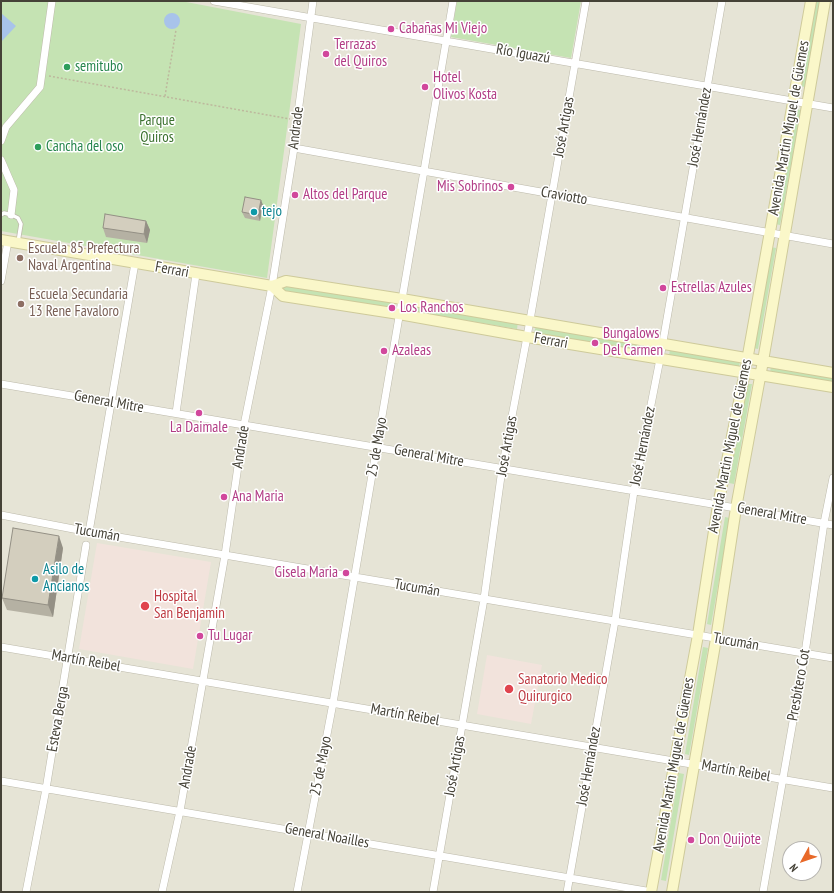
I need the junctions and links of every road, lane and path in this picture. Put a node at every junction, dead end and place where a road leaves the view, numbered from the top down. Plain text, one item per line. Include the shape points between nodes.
1 (52, 1) edge
2 (214, 1) edge
3 (313, 1) edge
4 (453, 1) edge
5 (586, 1) edge
6 (722, 1) edge
7 (811, 1) edge
8 (825, 1) edge
9 (310, 17) junction
10 (176, 30) dead end
11 (446, 41) junction
12 (575, 63) junction
13 (42, 74) junction
14 (707, 86) junction
15 (165, 96) junction
16 (793, 101) junction
17 (807, 104) junction
18 (833, 108) edge
19 (297, 120) junction
20 (1, 141) edge
21 (294, 148) junction
22 (1, 160) edge
23 (424, 172) junction
24 (552, 194) junction
25 (1, 215) edge
26 (11, 215) junction
27 (685, 218) junction
28 (770, 233) junction
29 (785, 236) junction
30 (9, 242) edge
31 (833, 244) edge
32 (135, 263) junction
33 (196, 274) junction
34 (1, 281) edge
35 (272, 286) junction
36 (402, 299) junction
37 (400, 314) junction
38 (530, 321) junction
39 (528, 337) junction
40 (663, 344) junction
41 (747, 358) junction
42 (660, 359) junction
43 (763, 361) junction
44 (744, 372) junction
45 (833, 373) edge
46 (761, 375) junction
47 (1, 384) edge
48 (833, 387) edge
49 (111, 402) junction
50 (176, 413) junction
51 (244, 425) junction
52 (377, 447) junction
53 (502, 469) junction
54 (833, 478) edge
55 (634, 491) junction
56 (718, 505) junction
57 (736, 508) junction
58 (1, 515) edge
59 (824, 523) junction
60 (833, 525) edge
61 (89, 532) junction
62 (86, 545) dead end
63 (225, 555) junction
64 (355, 577) junction
65 (484, 599) junction
66 (615, 621) junction
67 (698, 636) junction
68 (716, 638) junction
69 (1, 647) edge
70 (805, 654) junction
71 (68, 658) junction
72 (833, 658) edge
73 (203, 681) junction
74 (333, 703) junction
75 (462, 725) junction
76 (592, 747) junction
77 (674, 761) junction
78 (694, 764) junction
79 (783, 779) junction
80 (1, 781) edge
81 (833, 788) edge
82 (46, 789) junction
83 (180, 812) junction
84 (309, 833) junction
85 (440, 856) junction
86 (569, 878) junction
87 (26, 892) edge
88 (162, 892) edge
89 (297, 892) edge
90 (433, 892) edge
91 (567, 892) edge
92 (651, 892) edge
93 (672, 892) edge
94 (763, 892) edge

1 - 13 street
2 - 9 street, Río Iguazú
3 - 9 street, Andrade
4 - 11 street, 25 de Mayo
5 - 12 street, José Artigas
6 - 14 street, José Hernández
7 - 16 street, Avenida Martin Miguel de Güemes
8 - 17 street, Avenida Martin Miguel de Güemes
9 - 11 street, Río Iguazú
9 - 19 street, Andrade
10 - 15 path
11 - 12 street, Río Iguazú
11 - 23 street, 25 de Mayo
12 - 14 street, Río Iguazú
12 - 24 street, José Artigas
13 - 15 path
13 - 20 street via 40,87 6,127
14 - 16 street, Río Iguazú
14 - 27 street, José Hernández
15 - 19 path
16 - 17 street, Río Iguazú
16 - 28 street, Avenida Martin Miguel de Güemes
17 - 18 street, Río Iguazú
17 - 29 street, Avenida Martin Miguel de Güemes
19 - 21 street, Andrade
21 - 23 street, Craviotto
21 - 35 street, Andrade
22 - 26 street via 14,190
23 - 24 street, Craviotto
23 - 36 street, 25 de Mayo
24 - 27 street, Craviotto
24 - 38 street, José Artigas
25 - 26 lane
26 - 30 lane via 18,218 21,224
27 - 28 street, Craviotto
27 - 40 street, José Hernández
28 - 29 street, Craviotto
28 - 41 street, Avenida Martin Miguel de Güemes
29 - 31 street, Craviotto
29 - 43 street, Avenida Martin Miguel de Güemes
30 - 32 street, Ferrari
30 - 34 street
32 - 33 street, Ferrari
32 - 49 street
33 - 35 street, Ferrari
33 - 50 street
35 - 36 street, Ferrari via 286,280
35 - 37 street, Ferrari via 283,296
35 - 51 street, Andrade
36 - 37 street, 25 de Mayo
36 - 38 street, Ferrari
37 - 39 street, Ferrari
37 - 52 street, 25 de Mayo
38 - 39 street, José Artigas
38 - 40 street, Ferrari
39 - 42 street, Ferrari
39 - 53 street, José Artigas
40 - 41 street, Ferrari
40 - 42 street, José Hernández
41 - 43 street, Ferrari
41 - 44 street, Avenida Martin Miguel de Güemes
42 - 44 street, Ferrari
42 - 55 street, José Hernández
43 - 45 street, Ferrari
43 - 46 street, Avenida Martin Miguel de Güemes
44 - 46 street, Ferrari
44 - 56 street, Avenida Martin Miguel de Güemes
46 - 48 street, Ferrari
46 - 57 street, Avenida Martin Miguel de Güemes
47 - 49 street, General Mitre
49 - 50 street, General Mitre
49 - 61 street
50 - 51 street, General Mitre
51 - 52 street, General Mitre
51 - 63 street, Andrade
52 - 53 street, General Mitre
52 - 64 street, 25 de Mayo
53 - 55 street, General Mitre
53 - 65 street, José Artigas
54 - 59 street, Presbítero Cot
55 - 56 street, General Mitre
55 - 66 street, José Hernández
56 - 57 street, General Mitre
56 - 67 street, Avenida Martin Miguel de Güemes
57 - 59 street, General Mitre
57 - 68 street, Avenida Martin Miguel de Güemes
58 - 61 street, Tucumán
59 - 60 street, General Mitre
59 - 70 street, Presbítero Cot
61 - 63 street, Tucumán
62 - 71 street, Esteva Berga
63 - 64 street, Tucumán
63 - 73 street, Andrade
64 - 65 street, Tucumán
64 - 74 street, 25 de Mayo
65 - 66 street, Tucumán
65 - 75 street, José Artigas
66 - 67 street, Tucumán
66 - 76 street, José Hernández
67 - 68 street, Tucumán
67 - 77 street, Avenida Martin Miguel de Güemes
68 - 70 street, Tucumán
68 - 78 street, Avenida Martin Miguel de Güemes
69 - 71 street, Martín Reibel
70 - 72 street, Tucumán
70 - 79 street, Presbítero Cot
71 - 73 street, Martín Reibel
71 - 82 street, Esteva Berga
73 - 74 street, Martín Reibel
73 - 83 street, Andrade
74 - 75 street, Martín Reibel
74 - 84 street, 25 de Mayo
75 - 76 street, Martín Reibel
75 - 85 street, José Artigas
76 - 77 street, Martín Reibel
76 - 86 street, José Hernández
77 - 78 street, Martín Reibel
77 - 92 street, Avenida Martin Miguel de Güemes
78 - 79 street, Martín Reibel
78 - 93 street, Avenida Martin Miguel de Güemes
79 - 81 street, Martín Reibel
79 - 94 street, Presbítero Cot
80 - 82 street, General Noailles
82 - 83 street, General Noailles
82 - 87 street, Esteva Berga
83 - 84 street, General Noailles
83 - 88 street, Andrade
84 - 85 street, General Noailles
84 - 89 street, 25 de Mayo
85 - 86 street, General Noailles
85 - 90 street, José Artigas
86 - 91 street, José Hernández
86 - 92 street, General Noailles

